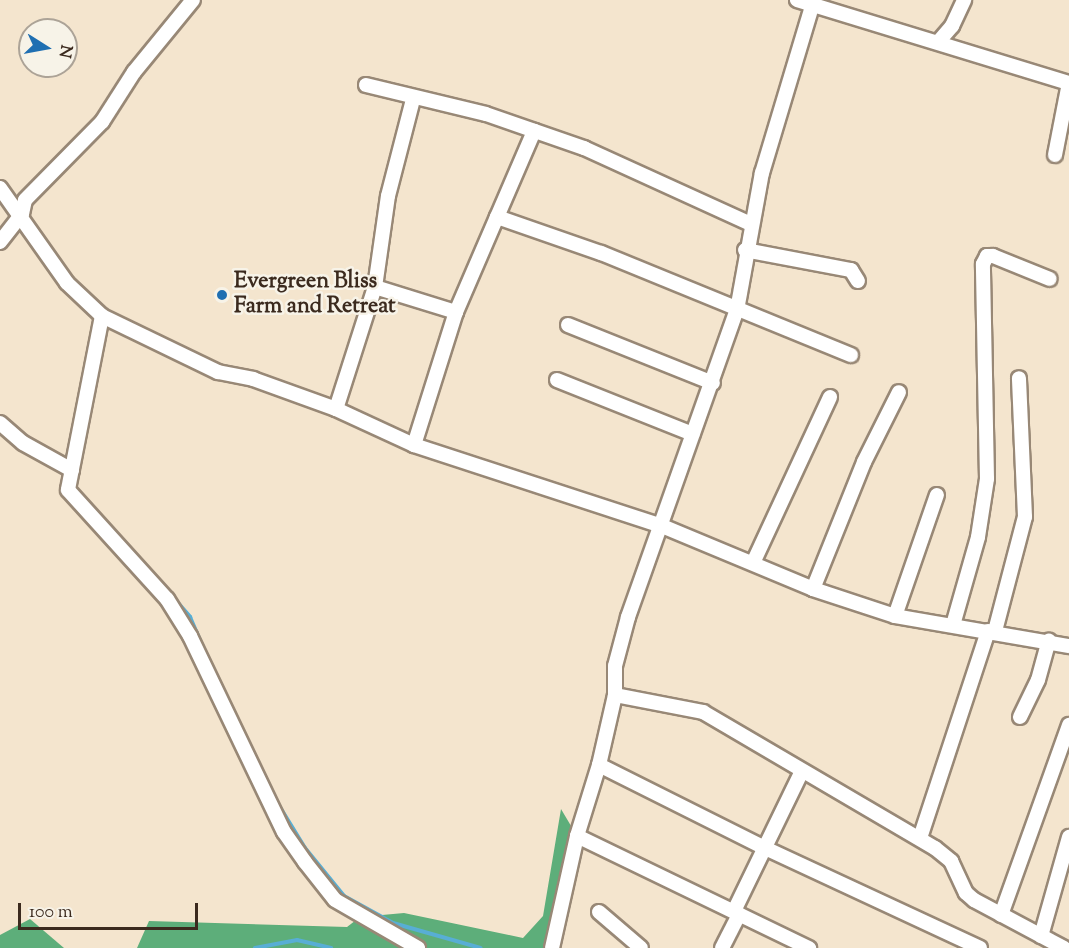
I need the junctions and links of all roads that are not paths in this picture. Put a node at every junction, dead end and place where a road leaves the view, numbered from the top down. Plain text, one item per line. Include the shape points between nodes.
1 (193, 0) edge
2 (797, 0) edge
3 (964, 0) edge
4 (814, 3) edge
5 (939, 40) junction
6 (1069, 83) edge
7 (366, 85) dead end
8 (413, 99) junction
9 (534, 131) junction
10 (1055, 155) dead end
11 (0, 188) edge
12 (21, 214) junction
13 (497, 217) junction
14 (751, 224) junction
15 (0, 242) edge
16 (746, 250) junction
17 (1050, 279) dead end
18 (858, 281) dead end
19 (375, 287) junction
20 (737, 310) junction
21 (456, 312) junction
22 (102, 316) junction
23 (568, 325) dead end
24 (851, 355) dead end
25 (1019, 378) dead end
26 (557, 380) dead end
27 (713, 383) junction
28 (899, 392) dead end
29 (830, 397) dead end
30 (336, 409) junction
31 (0, 423) edge
32 (693, 434) junction
33 (414, 446) junction
34 (72, 470) junction
35 (937, 495) dead end
36 (662, 526) junction
37 (753, 563) junction
38 (813, 589) junction
39 (895, 616) junction
40 (953, 625) junction
41 (992, 631) junction
42 (1049, 640) junction
43 (1069, 646) edge
44 (615, 694) junction
45 (1020, 717) dead end
46 (1069, 725) edge
47 (600, 765) junction
48 (801, 773) junction
49 (577, 837) junction
50 (1069, 837) edge
51 (920, 838) junction
52 (765, 848) junction
53 (599, 912) dead end
54 (736, 912) junction
55 (1001, 915) junction
56 (1041, 936) junction
57 (418, 948) edge
58 (552, 948) edge
59 (641, 948) edge
60 (722, 948) edge
61 (809, 948) edge
62 (980, 948) edge
63 (1064, 948) edge

1 - 12 street via 134,72 102,122 26,200
2 - 4 street
3 - 5 street via 952,26
4 - 5 street
4 - 14 street via 762,173
5 - 6 street
6 - 10 street
7 - 8 street
8 - 9 street via 486,114
8 - 19 street via 388,196
9 - 13 street
9 - 14 street via 584,148
11 - 12 street
12 - 15 street
12 - 22 street via 67,283
13 - 20 street via 601,253
13 - 21 street
14 - 16 street
16 - 18 street via 850,270
16 - 20 street
17 - 40 street via 993,256 987,256 983,264 987,479 975,548
19 - 21 street
19 - 30 street
20 - 24 street
20 - 27 street
21 - 33 street
22 - 30 street via 218,372 253,379
22 - 34 street
23 - 27 street
25 - 41 street via 1025,517
26 - 32 street
27 - 32 street
28 - 38 street via 864,462
29 - 37 street
30 - 33 street
31 - 34 street via 23,443
32 - 36 street
33 - 36 street
34 - 57 street via 68,490 167,599 190,636 268,802 305,862 335,900
35 - 39 street
36 - 37 street
36 - 44 street via 628,617 615,666
37 - 38 street
38 - 39 street
39 - 40 street
40 - 41 street
41 - 42 street
41 - 51 street
42 - 43 street
42 - 45 street via 1038,680
44 - 47 street
44 - 48 street via 703,712
46 - 55 street
47 - 49 street
47 - 52 street
48 - 51 street
48 - 52 street
49 - 54 street
49 - 58 street
50 - 56 street
51 - 55 street via 951,861 966,893
52 - 54 street
52 - 62 street
53 - 59 street
54 - 60 street
54 - 61 street
55 - 56 street
56 - 63 street

